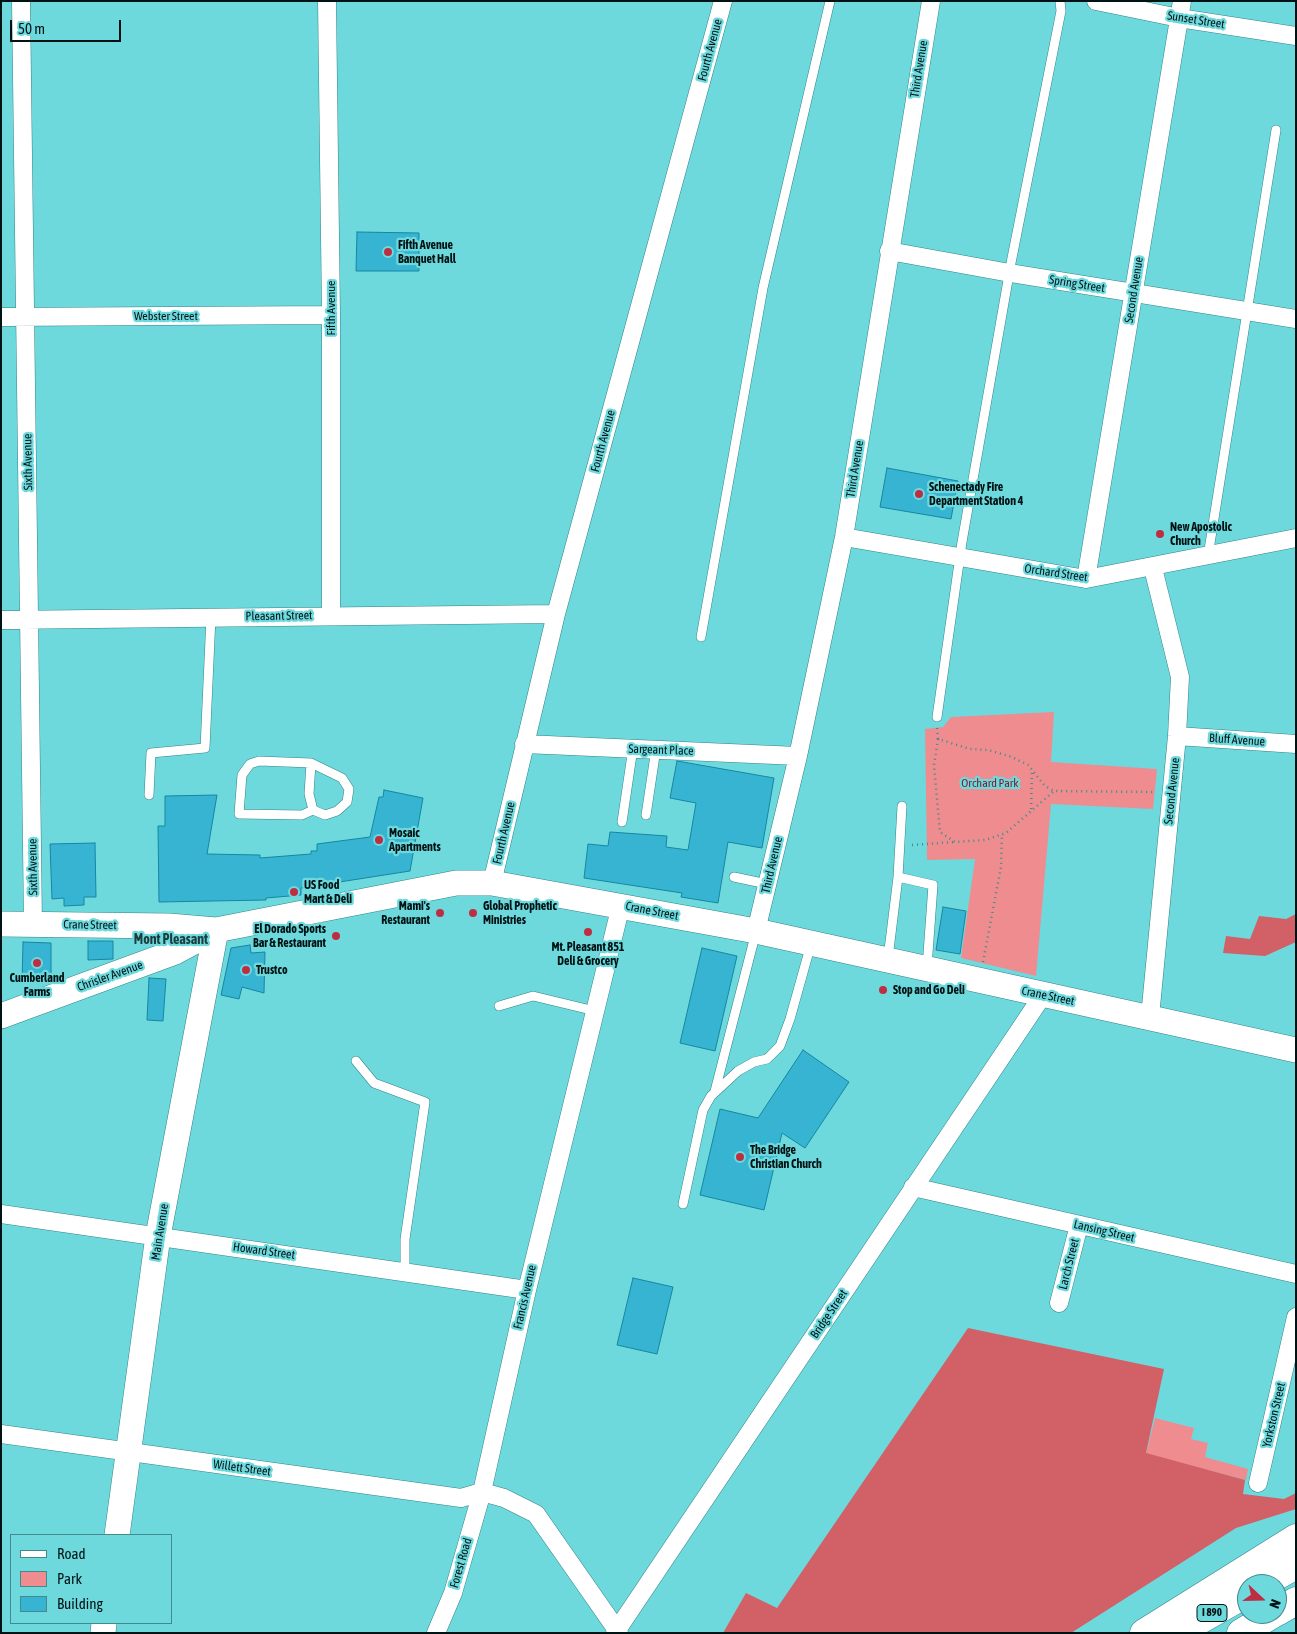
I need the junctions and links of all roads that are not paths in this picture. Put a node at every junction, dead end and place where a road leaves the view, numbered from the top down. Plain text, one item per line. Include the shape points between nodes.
1 (21, 1) edge
2 (327, 1) edge
3 (723, 1) edge
4 (830, 1) edge
5 (931, 1) edge
6 (1060, 1) edge
7 (1096, 1) edge
8 (1181, 10) edge
9 (1296, 36) edge
10 (1276, 130) dead end
11 (889, 251) junction
12 (1010, 273) junction
13 (1133, 293) junction
14 (1247, 311) junction
15 (331, 315) junction
16 (26, 317) junction
17 (1, 318) edge
18 (1296, 319) edge
19 (844, 537) junction
20 (1296, 538) edge
21 (1208, 556) junction
22 (961, 557) junction
23 (1154, 568) junction
24 (1086, 579) junction
25 (556, 614) junction
26 (331, 615) junction
27 (211, 617) junction
28 (30, 619) junction
29 (1, 620) edge
30 (701, 637) dead end
31 (938, 717) road end
32 (1177, 736) junction
33 (524, 744) junction
34 (1296, 744) edge
35 (633, 748) junction
36 (656, 750) junction
37 (798, 756) junction
38 (312, 763) junction
39 (149, 795) dead end
40 (902, 806) dead end
41 (313, 810) junction
42 (646, 815) dead end
43 (622, 822) dead end
44 (734, 877) dead end
45 (898, 877) junction
46 (492, 883) junction
47 (767, 884) junction
48 (621, 905) junction
49 (1, 924) edge
50 (33, 924) junction
51 (216, 930) junction
52 (756, 932) junction
53 (811, 944) junction
54 (888, 960) junction
55 (927, 969) junction
56 (1043, 995) junction
57 (499, 1006) dead end
58 (595, 1011) junction
59 (1, 1016) edge
60 (1150, 1017) junction
61 (1296, 1050) edge
62 (356, 1060) dead end
63 (715, 1092) junction
64 (913, 1187) junction
65 (683, 1204) dead end
66 (1, 1214) edge
67 (1079, 1225) junction
68 (158, 1236) junction
69 (405, 1272) junction
70 (1296, 1274) edge
71 (526, 1290) junction
72 (1059, 1303) dead end
73 (1296, 1317) edge
74 (1, 1434) edge
75 (129, 1452) junction
76 (1258, 1483) dead end
77 (482, 1492) junction
78 (117, 1534) edge
79 (1296, 1538) edge
80 (1296, 1565) edge
81 (1280, 1574) edge
82 (1237, 1599) edge
83 (1256, 1624) edge
84 (617, 1632) edge
85 (436, 1633) edge
86 (1144, 1633) edge
87 (1177, 1633) edge
88 (1241, 1633) edge

1 - 16 street, Sixth Avenue
2 - 15 street, Fifth Avenue
3 - 25 street, Fourth Avenue
4 - 30 lane via 763,288
5 - 11 street, Third Avenue
6 - 12 lane via 1062,11
7 - 8 street, Sunset Street
8 - 9 street, Sunset Street
8 - 13 street, Second Avenue
10 - 14 lane
11 - 12 street, Spring Street
11 - 19 street, Third Avenue
12 - 13 street, Spring Street
12 - 22 lane
13 - 14 street, Spring Street
13 - 24 street, Second Avenue
14 - 18 street, Spring Street
14 - 21 lane
15 - 16 street, Webster Street
15 - 26 street, Fifth Avenue
16 - 17 street, Webster Street
16 - 28 street, Sixth Avenue
19 - 22 street, Orchard Street
19 - 37 street, Third Avenue
20 - 21 street, Orchard Street
21 - 23 street, Orchard Street
22 - 24 street, Orchard Street
22 - 31 lane
23 - 24 street, Orchard Street
23 - 32 street, Second Avenue via 1180,677
25 - 26 street, Pleasant Street
25 - 33 street, Fourth Avenue
26 - 27 street, Pleasant Street
27 - 28 street, Pleasant Street
27 - 39 lane via 206,748 151,753
28 - 29 street, Pleasant Street
28 - 50 street, Sixth Avenue
32 - 34 street, Bluff Avenue
32 - 60 street, Second Avenue
33 - 35 street, Sargeant Place
33 - 46 street, Fourth Avenue
35 - 36 street, Sargeant Place
35 - 43 lane
36 - 37 street, Sargeant Place
36 - 42 lane
37 - 47 street, Third Avenue
38 - 41 lane via 309,794
38 - 41 lane via 342,778 349,790 347,802 337,811 325,815
38 - 41 lane via 259,761 250,764 242,775 239,814 302,816
40 - 45 lane
44 - 47 lane
45 - 54 lane
45 - 55 lane via 933,884
46 - 48 street, Crane Street
46 - 51 street, Crane Street via 456,883
47 - 52 street, Third Avenue
48 - 52 street, Crane Street
48 - 58 street, Francis Avenue
49 - 50 street, Crane Street
50 - 51 street, Crane Street
51 - 59 street, Chrisler Avenue via 175,952
51 - 68 street, Main Avenue
52 - 53 street, Crane Street
52 - 63 lane
53 - 54 street, Crane Street
53 - 63 lane via 780,1046 767,1059 738,1071
54 - 55 street, Crane Street
55 - 56 street, Crane Street
56 - 60 street, Crane Street
56 - 64 street, Bridge Street
57 - 58 lane via 533,996
58 - 71 street, Francis Avenue
60 - 61 street, Crane Street
62 - 69 lane via 374,1084 425,1102 405,1239
63 - 65 lane via 703,1110
64 - 67 street, Lansing Street
64 - 84 street, Bridge Street
66 - 68 street, Howard Street
67 - 70 street, Lansing Street
67 - 72 street, Larch Street
68 - 69 street, Howard Street
68 - 75 street, Main Avenue
69 - 71 street, Howard Street
71 - 77 street, Francis Avenue
73 - 76 street, Yorkston Street
74 - 75 street, Willett Street
75 - 77 street, Willett Street via 461,1498
75 - 78 street, Main Avenue
77 - 84 street via 504,1498 536,1514
77 - 85 street, Forest Road via 453,1593
79 - 86 highway
80 - 81 highway
82 - 87 highway, I 890
83 - 88 highway, I 890

